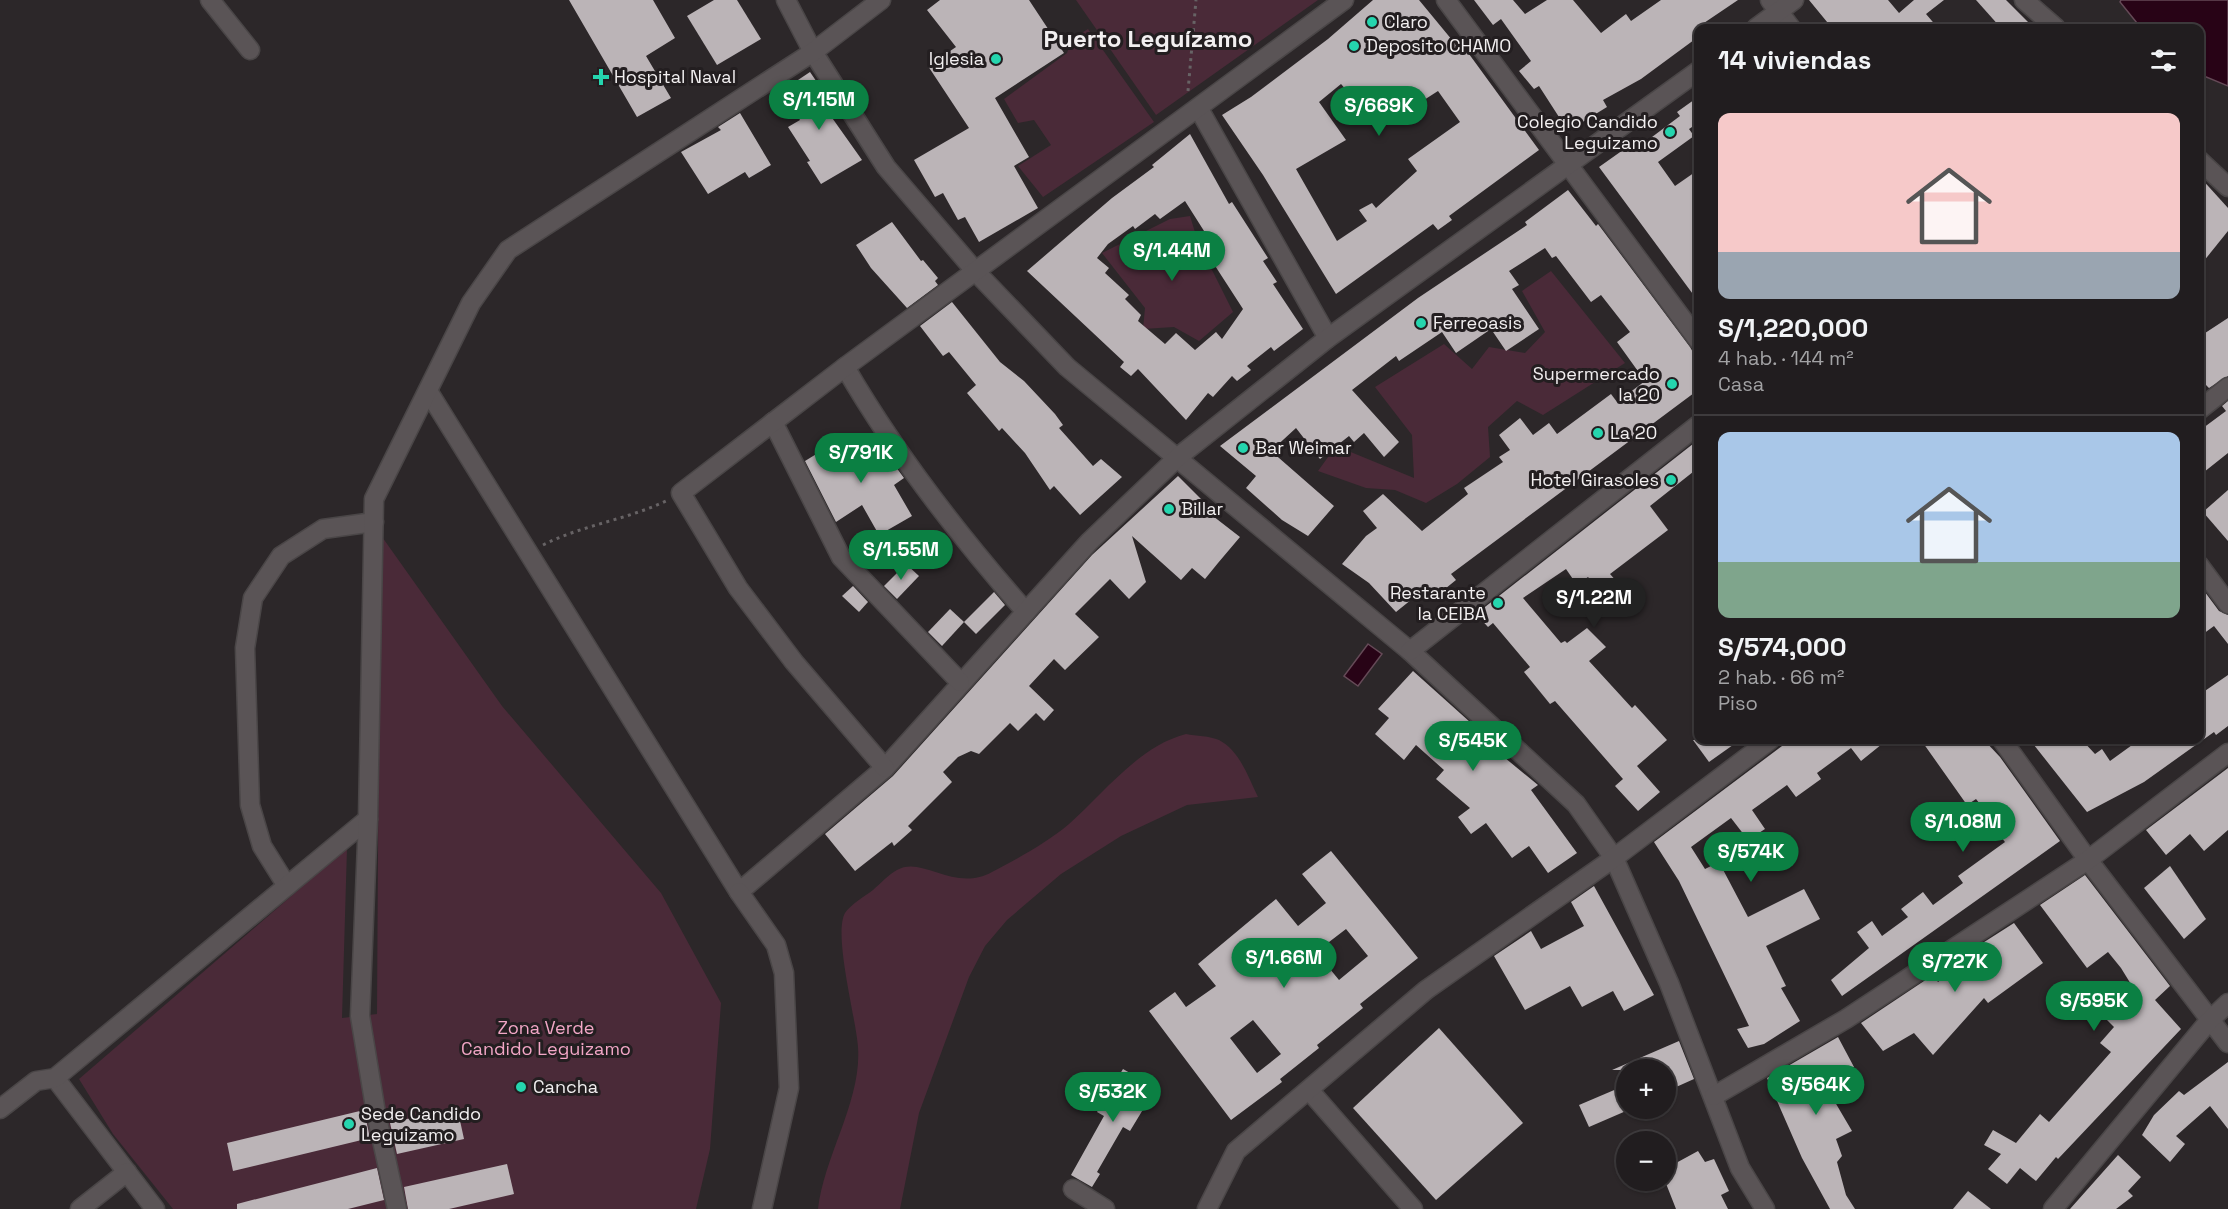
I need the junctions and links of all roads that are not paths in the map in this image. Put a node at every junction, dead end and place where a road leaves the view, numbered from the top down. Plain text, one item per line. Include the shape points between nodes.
1 (210, 0) edge
2 (786, 0) edge
3 (881, 0) edge
4 (1344, 0) edge
5 (1446, 0) edge
6 (1794, 0) edge
7 (2024, 0) edge
8 (1774, 6) edge
9 (1759, 24) edge
10 (1788, 24) edge
11 (2051, 24) edge
12 (250, 50) dead end
13 (813, 52) junction
14 (1694, 73) edge
15 (1199, 109) junction
16 (1569, 163) junction
17 (2204, 165) edge
18 (2228, 187) edge
19 (976, 272) junction
20 (1694, 335) edge
21 (1328, 338) junction
22 (845, 367) junction
23 (2228, 387) edge
24 (428, 391) junction
25 (2204, 406) edge
26 (773, 422) junction
27 (1694, 428) edge
28 (1178, 457) junction
29 (374, 522) junction
30 (2204, 572) edge
31 (2228, 604) edge
32 (1026, 612) junction
33 (1410, 651) junction
34 (960, 682) junction
35 (1765, 744) edge
36 (2005, 744) edge
37 (2228, 753) edge
38 (885, 768) junction
39 (368, 819) junction
40 (1614, 858) junction
41 (2088, 860) junction
42 (287, 886) junction
43 (739, 892) junction
44 (2228, 1003) edge
45 (2208, 1021) junction
46 (2228, 1043) edge
47 (55, 1078) junction
48 (1309, 1090) junction
49 (1714, 1096) junction
50 (0, 1109) edge
51 (127, 1172) junction
52 (1073, 1189) dead end
53 (80, 1209) edge
54 (155, 1209) edge
55 (397, 1209) edge
56 (762, 1209) edge
57 (1105, 1209) edge
58 (1207, 1209) edge
59 (1413, 1209) edge
60 (1765, 1209) edge
61 (2053, 1209) edge

1 - 12 street
2 - 13 street
3 - 13 street
4 - 15 street
5 - 16 street
6 - 8 street
7 - 11 street
8 - 9 street
8 - 10 street
13 - 19 street via 886,167
13 - 24 street via 507,250 471,303
14 - 16 street
15 - 19 street
15 - 21 street
16 - 20 street
16 - 21 street
17 - 18 street
19 - 22 street
19 - 28 street via 1067,367
21 - 28 street
22 - 26 street
22 - 32 street via 970,549
23 - 25 street
24 - 29 street via 374,499
24 - 43 street
26 - 34 street via 841,557
26 - 38 street via 681,493 738,588 794,662
27 - 33 street
28 - 32 street via 1089,542
28 - 33 street
29 - 39 street
29 - 42 street via 323,529 281,556 253,598 245,648 250,805 262,846
30 - 31 street
32 - 34 street
33 - 40 street via 1576,804
34 - 38 street
35 - 40 street
36 - 41 street
37 - 41 street
38 - 43 street
39 - 42 street
39 - 55 street via 360,1016
40 - 48 street via 1426,990
40 - 49 street
41 - 45 street
41 - 49 street via 1846,1019
42 - 47 street
43 - 56 street via 776,945 784,973 789,1088
44 - 45 street
45 - 46 street
45 - 61 street
47 - 50 street via 36,1081
47 - 51 street
48 - 58 street via 1236,1151
48 - 59 street
49 - 60 street via 1740,1168
51 - 53 street
51 - 54 street
52 - 57 street

